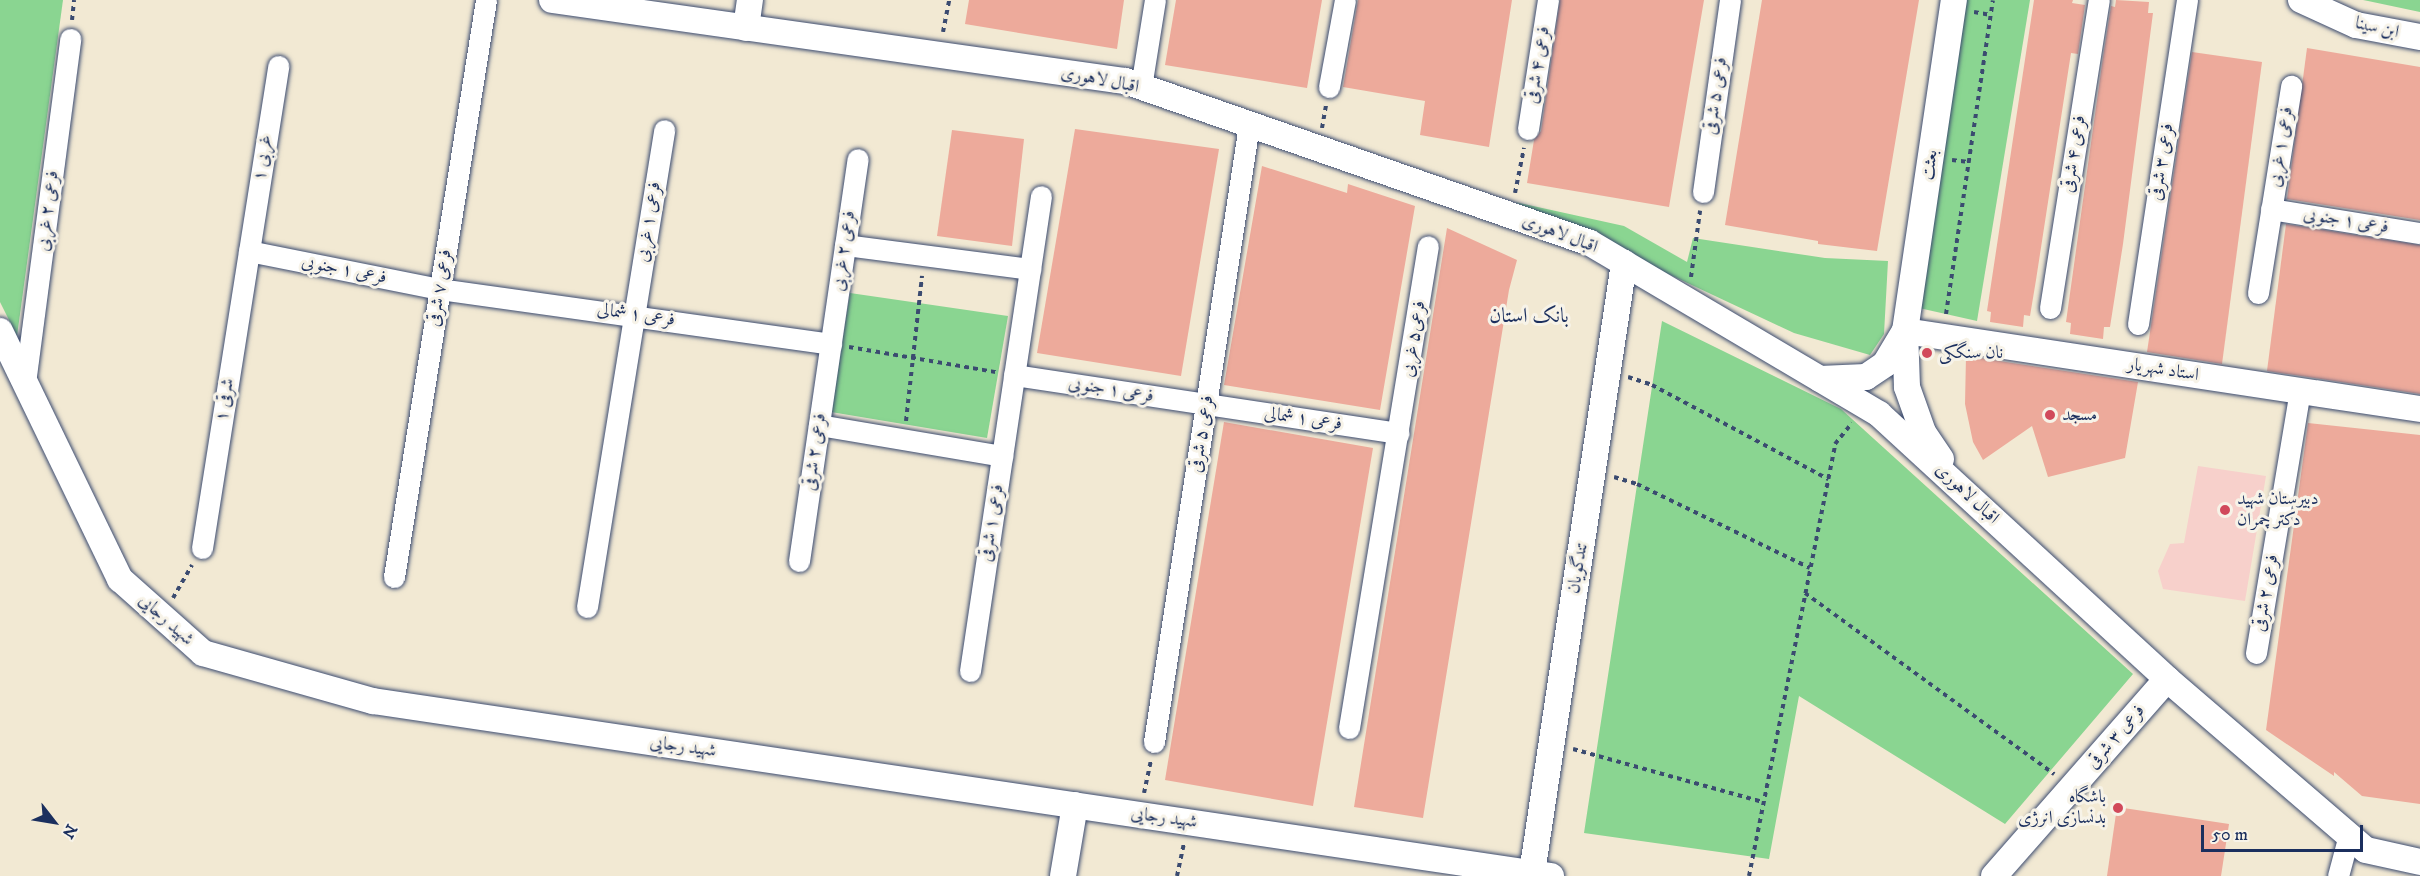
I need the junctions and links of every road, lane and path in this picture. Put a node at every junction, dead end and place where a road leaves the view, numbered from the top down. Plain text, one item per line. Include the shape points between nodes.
1 (486, 0) edge
2 (552, 0) edge
3 (750, 0) edge
4 (949, 0) edge
5 (1155, 0) edge
6 (1345, 0) edge
7 (1548, 0) edge
8 (1730, 0) edge
9 (1954, 0) edge
10 (1993, 0) edge
11 (2099, 0) edge
12 (2187, 0) edge
13 (2301, 0) edge
14 (746, 28) junction
15 (2420, 37) edge
16 (70, 39) dead end
17 (939, 55) junction
18 (278, 66) dead end
19 (2291, 86) dead end
20 (1141, 87) junction
21 (1329, 87) joint
22 (1249, 124) junction
23 (1528, 129) joint
24 (664, 130) dead end
25 (1318, 148) junction
26 (858, 159) dead end
27 (1702, 192) joint
28 (1041, 196) dead end
29 (2271, 209) junction
30 (1511, 216) junction
31 (2420, 233) edge
32 (845, 245) junction
33 (1428, 246) dead end
34 (249, 251) junction
35 (925, 255) junction
36 (1624, 263) junction
37 (1030, 269) junction
38 (440, 289) junction
39 (2258, 293) dead end
40 (1687, 301) junction
41 (2050, 308) dead end
42 (1946, 314) dead end
43 (634, 315) junction
44 (2138, 324) dead end
45 (0, 331) edge
46 (1905, 331) junction
47 (831, 344) junction
48 (913, 358) junction
49 (1608, 371) junction
50 (1014, 375) junction
51 (1820, 379) junction
52 (25, 383) junction
53 (2300, 391) junction
54 (1207, 405) junction
55 (2420, 409) edge
56 (1854, 421) dead end
57 (819, 424) junction
58 (1399, 433) junction
59 (903, 439) junction
60 (1002, 456) junction
61 (1592, 475) junction
62 (1828, 479) junction
63 (1959, 487) junction
64 (202, 548) joint
65 (799, 561) dead end
66 (1810, 567) junction
67 (394, 577) dead end
68 (1805, 593) junction
69 (587, 607) dead end
70 (162, 616) junction
71 (2256, 653) dead end
72 (970, 671) dead end
73 (2167, 679) junction
74 (1349, 728) dead end
75 (1552, 741) junction
76 (1154, 742) joint
77 (2073, 788) junction
78 (1763, 802) junction
79 (1075, 805) junction
80 (1140, 815) junction
81 (1188, 822) junction
82 (2349, 835) junction
83 (2420, 862) edge
84 (1541, 875) edge
85 (1063, 876) edge
86 (1178, 876) edge
87 (1749, 876) edge
88 (1994, 876) edge
89 (2338, 876) edge

1 - 38 street, فرعی ۷ شرقی
2 - 14 street, اقبال لاهوری
3 - 14 street
4 - 17 path
5 - 20 street
6 - 21 street
7 - 23 street, فرعی ۴ شرقی
8 - 27 street, فرعی ۵ شرقی
9 - 46 street, بعثت
10 - 42 path
11 - 41 street, فرعی ۴ شرقی
12 - 44 street, فرعی ۳ شرقی
13 - 15 street, ابن سینا via 2356,25
14 - 17 street, اقبال لاهوری
16 - 52 street, فرعی ۲ غربی
17 - 20 street, اقبال لاهوری via 1125,81
18 - 34 street, ۱ غربی
19 - 29 street, فرعی ۱ غربی
20 - 22 street, اقبال لاهوری
21 - 25 path
22 - 25 street, اقبال لاهوری
22 - 54 street, فرعی ۵ شرقی
23 - 30 path
24 - 43 street, فرعی ۱ غربی
25 - 30 street, اقبال لاهوری
26 - 32 street, فرعی ۲ غربی
27 - 40 path
28 - 37 street
29 - 31 street, فرعی ۱ جنوبی
29 - 39 street
30 - 36 street, اقبال لاهوری via 1590,243
32 - 35 street
32 - 47 street, فرعی ۲ غربی
33 - 58 street, فرعی۵ غربی
34 - 38 street, فرعی ۱ جنوبی
34 - 64 street, ۱ شرقی
35 - 37 street
35 - 48 path
36 - 40 street, اقبال لاهوری
36 - 49 street, تندگویان
37 - 50 street
38 - 43 street, فرعی ۱ شمالی
38 - 67 street, فرعی ۷ شرقی
40 - 51 street, اقبال لاهوری
43 - 47 street, فرعی ۱ شمالی
43 - 69 street
45 - 52 street, شهید رجایی
46 - 51 street via 1885,364 1866,377
46 - 53 street, استاد شهریار
46 - 63 street via 1907,387 1923,432
47 - 48 path
47 - 57 street, فرعی ۲ شرقی
48 - 50 path
48 - 59 path
49 - 61 street, تندگویان
49 - 62 path via 1652,385
50 - 54 street, فرعی ۱ جنوبی
50 - 60 street, فرعی ۱ شرقی
51 - 63 street, اقبال لاهوری via 1879,414
52 - 70 street, شهید رجایی via 120,579
53 - 55 street, استاد شهریار
53 - 71 street, فرعی ۲ شرقی
54 - 58 street, فرعی ۱ شمالی
54 - 76 street, فرعی ۵ شرقی
56 - 62 path via 1835,444
57 - 59 street
57 - 65 street, فرعی ۲ شرقی
58 - 74 street
59 - 60 street
60 - 72 street, فرعی ۱ شرقی
61 - 66 path via 1637,484
61 - 75 street, تندگویان
62 - 66 path
63 - 73 street, اقبال لاهوری
64 - 70 path
66 - 68 path
68 - 77 path
68 - 78 path
70 - 79 street, شهید رجایی via 203,653 373,701
73 - 77 street, فرعی ۳ شرقی
73 - 82 street, اقبال لاهوری
75 - 78 path
75 - 84 street, تندگویان
76 - 80 path
77 - 88 street, فرعی ۳ شرقی
78 - 87 path
79 - 80 street, شهید رجایی
79 - 85 street
80 - 81 street, شهید رجایی
81 - 84 street, شهید رجایی
81 - 86 path
82 - 83 street, اقبال لاهوری via 2366,850
82 - 89 street

